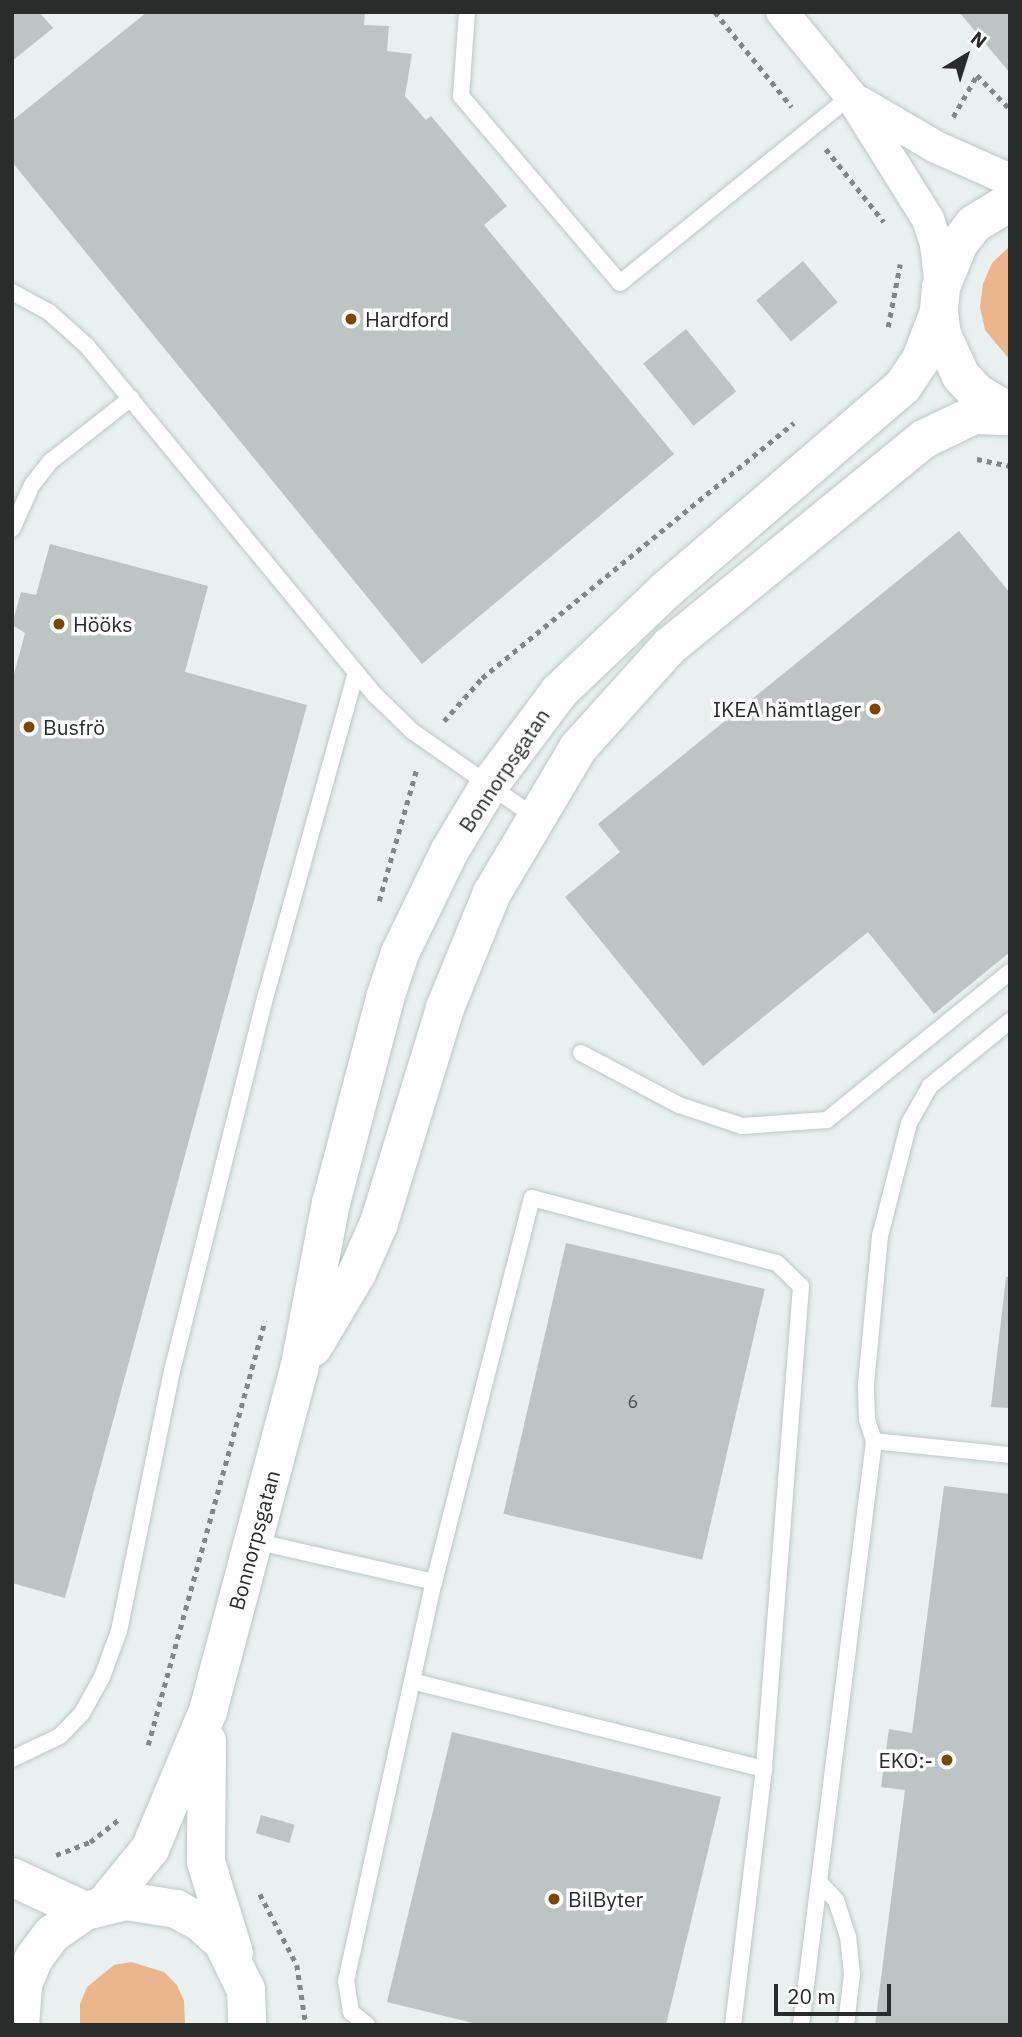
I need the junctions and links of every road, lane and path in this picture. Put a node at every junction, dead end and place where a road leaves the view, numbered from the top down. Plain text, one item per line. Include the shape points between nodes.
1 (467, 12) edge
2 (715, 12) edge
3 (782, 12) edge
4 (977, 75) dead end
5 (851, 96) junction
6 (1010, 109) edge
7 (811, 130) junction
8 (1010, 180) edge
9 (1010, 202) edge
10 (890, 229) dead end
11 (901, 256) dead end
12 (12, 292) edge
13 (940, 300) junction
14 (914, 373) junction
15 (131, 398) junction
16 (1010, 415) edge
17 (951, 423) junction
18 (1010, 467) edge
19 (12, 529) edge
20 (356, 673) junction
21 (488, 787) junction
22 (535, 817) junction
23 (1010, 972) edge
24 (1010, 1021) edge
25 (581, 1053) dead end
26 (299, 1370) junction
27 (874, 1441) junction
28 (1010, 1454) edge
29 (254, 1541) junction
30 (434, 1582) junction
31 (415, 1682) junction
32 (208, 1711) junction
33 (12, 1759) edge
34 (764, 1769) junction
35 (12, 1877) edge
36 (819, 1882) junction
37 (95, 1908) junction
38 (240, 1970) junction
39 (18, 1976) edge
40 (20, 2025) edge
41 (247, 2025) edge
42 (367, 2025) edge
43 (733, 2025) edge
44 (801, 2025) edge
45 (846, 2025) edge

1 - 7 lane via 461,96 620,283
2 - 7 path
3 - 5 street
4 - 6 path
5 - 7 lane
5 - 8 street via 936,147
5 - 13 street via 928,219 936,244
7 - 10 path
9 - 13 street, Bonnorpsgatan via 974,224 959,243
11 - 14 path via 884,350
12 - 15 lane via 69,328
13 - 14 street, Bonnorpsgatan
13 - 16 street via 942,335 961,376 976,393
14 - 21 street, Bonnorpsgatan via 600,649 529,729
15 - 19 lane via 51,461 32,485
15 - 20 lane
16 - 17 street, Bonnorpsgatan via 974,415
17 - 18 path via 964,449 976,458
17 - 22 street, Bonnorpsgatan via 924,439 670,646 585,739
20 - 21 lane via 412,731
20 - 33 lane via 266,995 175,1357 119,1632 82,1713 60,1735
21 - 22 lane
21 - 26 street, Bonnorpsgatan via 419,911 385,999 331,1203
22 - 26 street, Bonnorpsgatan via 471,941 379,1223 357,1273
23 - 25 lane via 827,1120 743,1126 678,1105
24 - 27 lane via 930,1086 909,1123 880,1236 866,1384 867,1419
26 - 29 street, Bonnorpsgatan
27 - 28 lane
27 - 36 lane
29 - 30 lane
29 - 32 street, Bonnorpsgatan
30 - 31 lane
30 - 34 lane via 532,1198 777,1263 801,1286
31 - 34 lane
31 - 42 lane via 346,1981 351,2012
32 - 37 street, Bonnorpsgatan via 150,1849
32 - 38 street, Bonnorpsgatan via 206,1862
34 - 43 lane
35 - 37 street
36 - 44 lane
36 - 45 lane via 836,1900 848,1936 852,1974
37 - 38 street via 149,1902 176,1909 200,1922 223,1943
37 - 39 street, Bonnorpsgatan via 52,1934
38 - 41 street, Bonnorpsgatan
39 - 40 street

